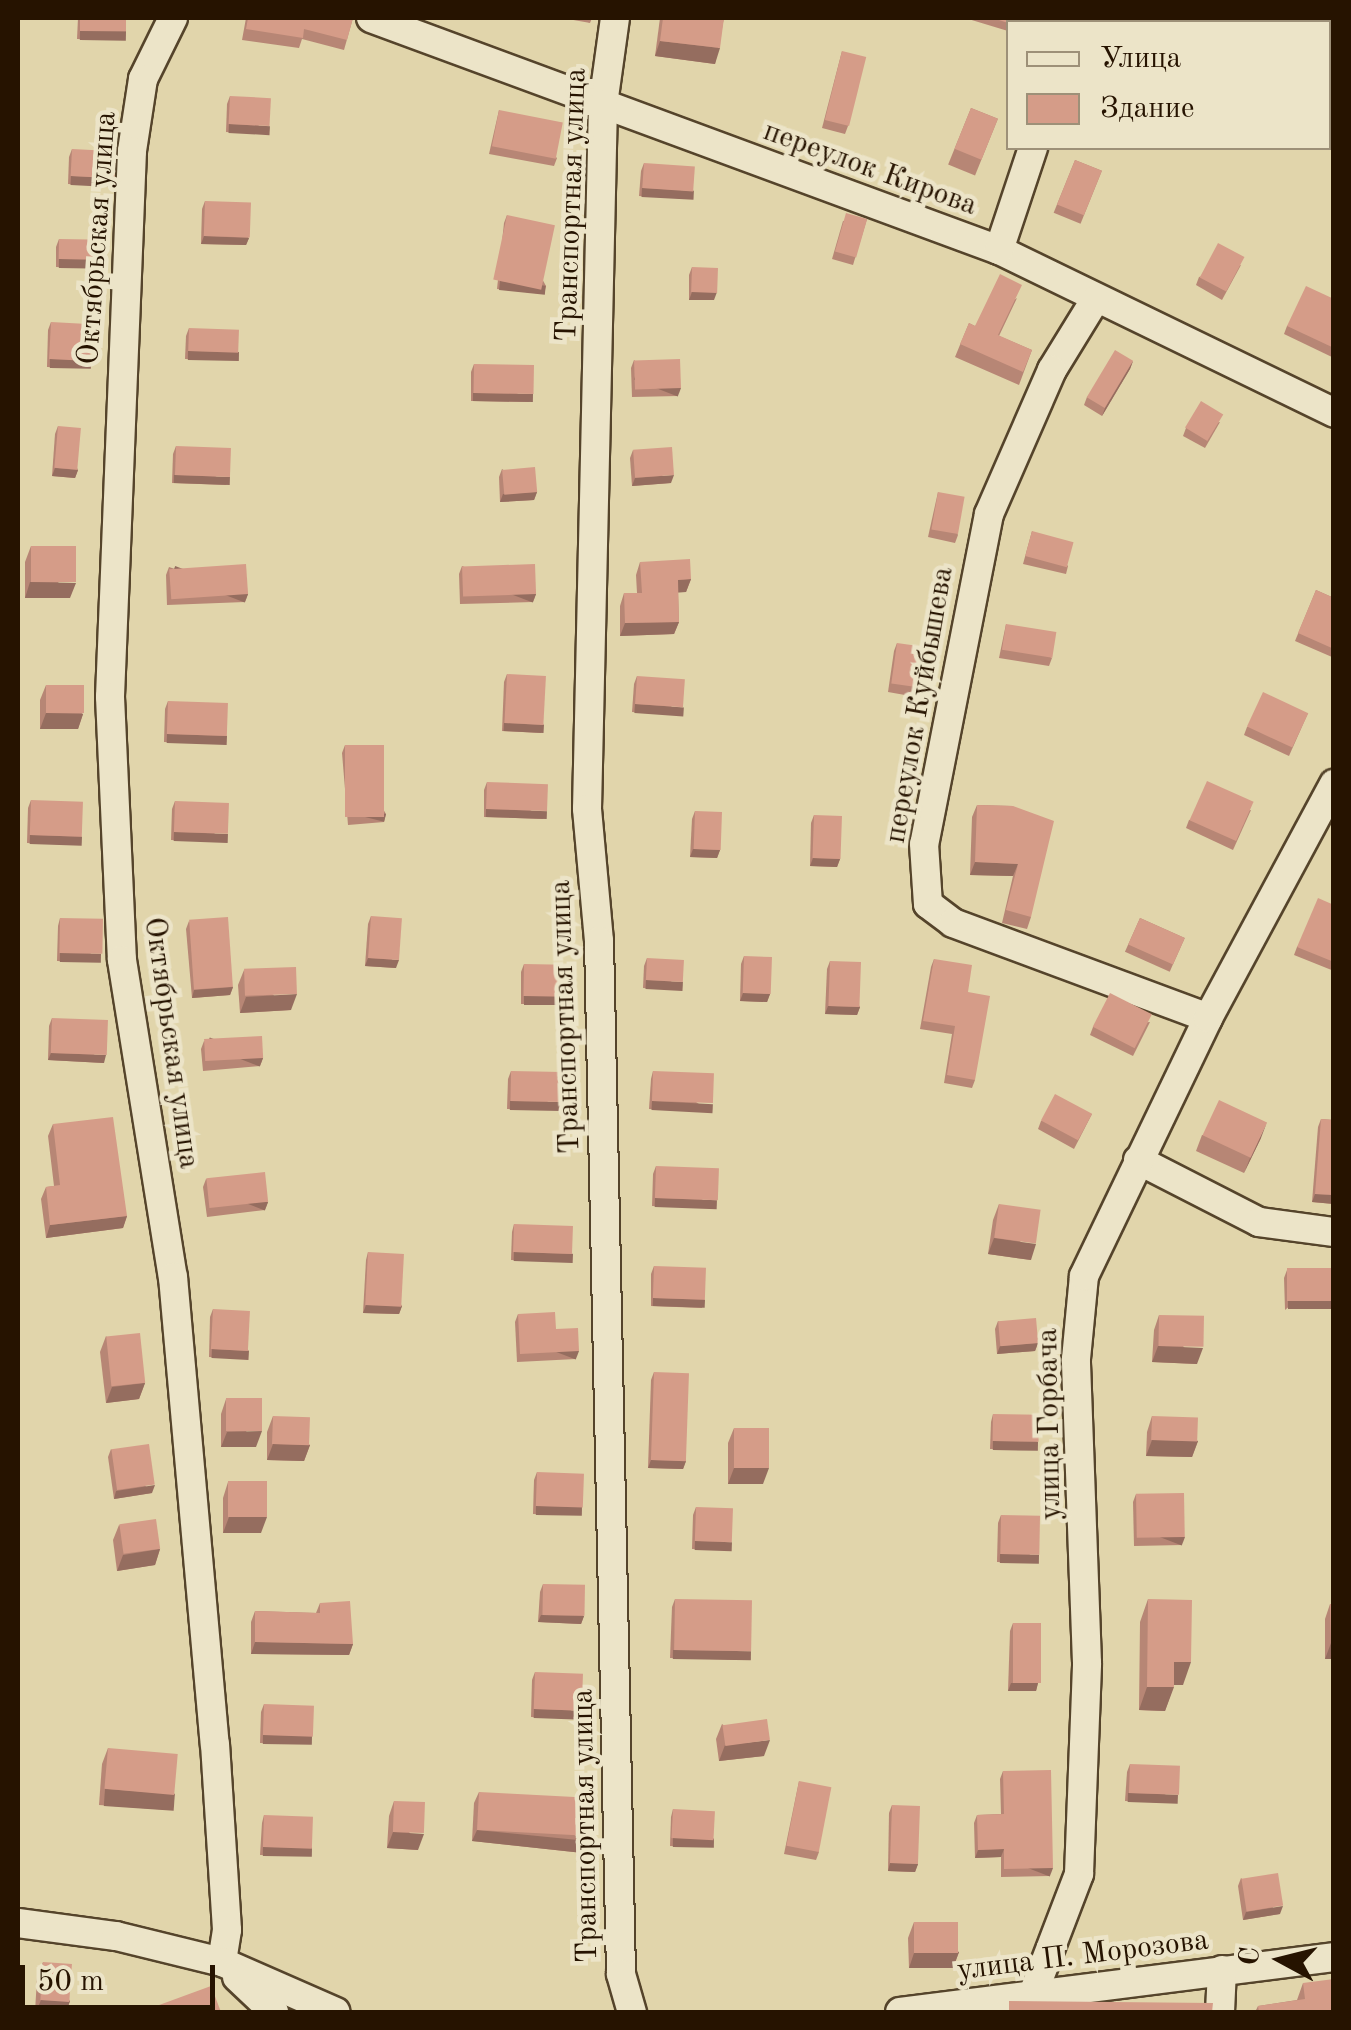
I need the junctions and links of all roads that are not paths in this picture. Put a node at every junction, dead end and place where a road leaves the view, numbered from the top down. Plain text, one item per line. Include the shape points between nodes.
1 (173, 18) edge
2 (371, 18) edge
3 (615, 18) edge
4 (603, 104) junction
5 (1032, 150) edge
6 (999, 250) junction
7 (1095, 300) junction
8 (1334, 413) edge
9 (1334, 784) edge
10 (1208, 1018) junction
11 (1138, 1160) junction
12 (1334, 1232) edge
13 (18, 1923) edge
14 (1334, 1957) edge
15 (222, 1962) junction
16 (1222, 1970) junction
17 (1033, 1994) junction
18 (975, 2008) edge
19 (274, 2012) edge
20 (336, 2012) edge
21 (632, 2012) edge
22 (900, 2012) edge
23 (1220, 2012) edge

1 - 15 street, Октябрьская улица via 143,78 132,152 110,696 122,960 174,1277 214,1744 227,1930
2 - 4 street, переулок Кирова
3 - 4 street, Транспортная улица
4 - 6 street, переулок Кирова
4 - 21 street, Транспортная улица via 587,808 600,942 621,1974
5 - 6 street
6 - 7 street, переулок Кирова
7 - 8 street, переулок Кирова
7 - 10 street, переулок Куйбышева via 1052,370 989,514 924,844 928,904 952,923
9 - 10 street, улица Горбача
10 - 11 street, улица Горбача
11 - 12 street via 1259,1222
11 - 17 street, улица Горбача via 1084,1276 1076,1359 1088,1663 1079,1874
13 - 15 street via 116,1936
14 - 16 street, улица П. Морозова
15 - 19 street
15 - 20 street
16 - 17 street, улица П. Морозова
16 - 23 street
17 - 18 street, улица П. Морозова
18 - 22 street, улица П. Морозова

